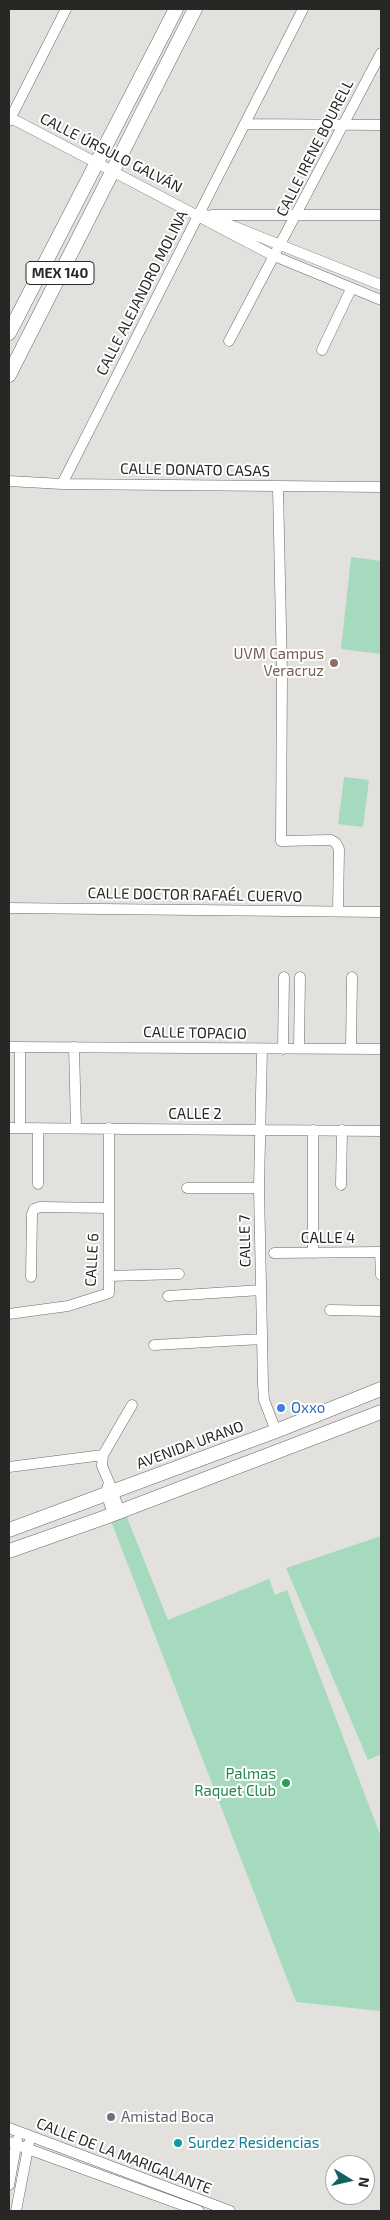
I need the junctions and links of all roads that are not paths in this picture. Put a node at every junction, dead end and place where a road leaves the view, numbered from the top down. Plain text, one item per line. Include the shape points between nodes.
1 (66, 9) edge
2 (176, 9) edge
3 (195, 9) edge
4 (304, 9) edge
5 (380, 59) edge
6 (9, 119) edge
7 (245, 124) junction
8 (343, 125) junction
9 (381, 125) edge
10 (97, 164) junction
11 (112, 170) junction
12 (199, 215) junction
13 (297, 215) junction
14 (381, 215) edge
15 (281, 244) junction
16 (274, 256) junction
17 (381, 285) edge
18 (351, 289) junction
19 (381, 300) edge
20 (9, 333) edge
21 (229, 342) dead end
22 (322, 350) dead end
23 (9, 375) edge
24 (9, 481) edge
25 (62, 484) junction
26 (278, 486) junction
27 (381, 486) edge
28 (9, 908) edge
29 (338, 912) junction
30 (381, 912) edge
31 (284, 977) dead end
32 (300, 977) dead end
33 (352, 977) dead end
34 (74, 1046) junction
35 (9, 1047) edge
36 (20, 1047) junction
37 (262, 1049) junction
38 (283, 1049) junction
39 (299, 1049) junction
40 (350, 1049) junction
41 (381, 1049) edge
42 (76, 1127) junction
43 (9, 1128) edge
44 (20, 1128) junction
45 (38, 1128) junction
46 (109, 1128) junction
47 (261, 1129) junction
48 (313, 1130) junction
49 (342, 1130) junction
50 (381, 1131) edge
51 (38, 1184) dead end
52 (341, 1185) dead end
53 (187, 1188) dead end
54 (259, 1188) junction
55 (109, 1208) junction
56 (313, 1252) junction
57 (381, 1252) edge
58 (274, 1253) dead end
59 (179, 1274) dead end
60 (381, 1275) edge
61 (109, 1276) junction
62 (31, 1277) dead end
63 (261, 1290) junction
64 (168, 1296) dead end
65 (330, 1310) dead end
66 (381, 1311) edge
67 (9, 1314) edge
68 (262, 1339) junction
69 (154, 1345) dead end
70 (381, 1389) edge
71 (132, 1405) dead end
72 (381, 1412) edge
73 (276, 1431) junction
74 (103, 1455) junction
75 (205, 1456) junction
76 (9, 1466) edge
77 (213, 1476) junction
78 (109, 1489) junction
79 (116, 1513) junction
80 (9, 1530) edge
81 (9, 1551) edge
82 (14, 2130) edge
83 (31, 2137) junction
84 (12, 2143) edge
85 (28, 2149) junction
86 (9, 2185) edge
87 (195, 2207) edge
88 (16, 2211) edge
89 (230, 2211) edge

1 - 6 street
2 - 10 main road, MEX 140
3 - 11 main road, MEX 140
4 - 7 street, CALLE ALEJANDRO MOLINA
5 - 8 street, CALLE IRENE BOURELL
6 - 10 street, CALLE ÚRSULO GALVÁN
7 - 8 street
7 - 12 street, CALLE ALEJANDRO MOLINA
8 - 9 street
8 - 13 street, CALLE IRENE BOURELL
10 - 11 street, CALLE ÚRSULO GALVÁN
10 - 20 main road, MEX 140
11 - 12 street, CALLE ÚRSULO GALVÁN
11 - 23 main road, MEX 140
12 - 13 street
12 - 15 street
12 - 16 street via 204,221
12 - 25 street, CALLE ALEJANDRO MOLINA
13 - 14 street
13 - 15 street, CALLE IRENE BOURELL
15 - 16 street, CALLE IRENE BOURELL
15 - 17 street
16 - 18 street
16 - 21 street, CALLE IRENE BOURELL
18 - 19 street
18 - 22 street
24 - 25 street, CALLE DONATO CASAS
25 - 26 street, CALLE DONATO CASAS
26 - 27 street, CALLE DONATO CASAS
26 - 29 street via 281,840 330,840 336,843 339,849
28 - 29 street, CALLE DOCTOR RAFAÉL CUERVO
29 - 30 street, CALLE DOCTOR RAFAÉL CUERVO
31 - 38 street
32 - 39 street
33 - 40 street
34 - 36 street, CALLE TOPACIO
34 - 37 street, CALLE TOPACIO
34 - 42 street
35 - 36 street, CALLE TOPACIO
36 - 44 street
37 - 38 street, CALLE TOPACIO
37 - 47 street, CALLE 7
38 - 39 street, CALLE TOPACIO
39 - 40 street, CALLE TOPACIO
40 - 41 street, CALLE TOPACIO
42 - 45 street, CALLE 2
42 - 46 street, CALLE 2
43 - 44 street, CALLE 2
44 - 45 street, CALLE 2
45 - 51 street
46 - 47 street, CALLE 2
46 - 55 street, CALLE 6
47 - 48 street, CALLE 2
47 - 54 street, CALLE 7
48 - 49 street, CALLE 2
48 - 56 street
49 - 50 street, CALLE 2
49 - 52 street
53 - 54 street
54 - 63 street, CALLE 7
55 - 61 street, CALLE 6
55 - 62 street via 34,1209
56 - 57 street, CALLE 4
56 - 58 street, CALLE 4
57 - 60 street
59 - 61 street
61 - 67 street, CALLE 6 via 109,1293 68,1306
63 - 64 street
63 - 68 street, CALLE 7
65 - 66 street
68 - 69 street
68 - 73 street, CALLE 7 via 264,1400
70 - 73 main road, AVENIDA URANO
71 - 74 street
72 - 77 main road
73 - 75 main road, AVENIDA URANO
74 - 76 street
74 - 78 street via 102,1466
75 - 77 main road
75 - 78 main road, AVENIDA URANO
77 - 79 main road
78 - 79 street
78 - 80 main road, AVENIDA URANO
79 - 81 main road
82 - 83 street, CALLE DE LA MARIGALANTE
82 - 84 street
83 - 85 street
83 - 87 street, CALLE DE LA MARIGALANTE
84 - 85 street, CALLE DE LA MARIGALANTE
84 - 86 street
85 - 87 street, CALLE DE LA MARIGALANTE
85 - 88 street
87 - 89 street, CALLE DE LA MARIGALANTE

